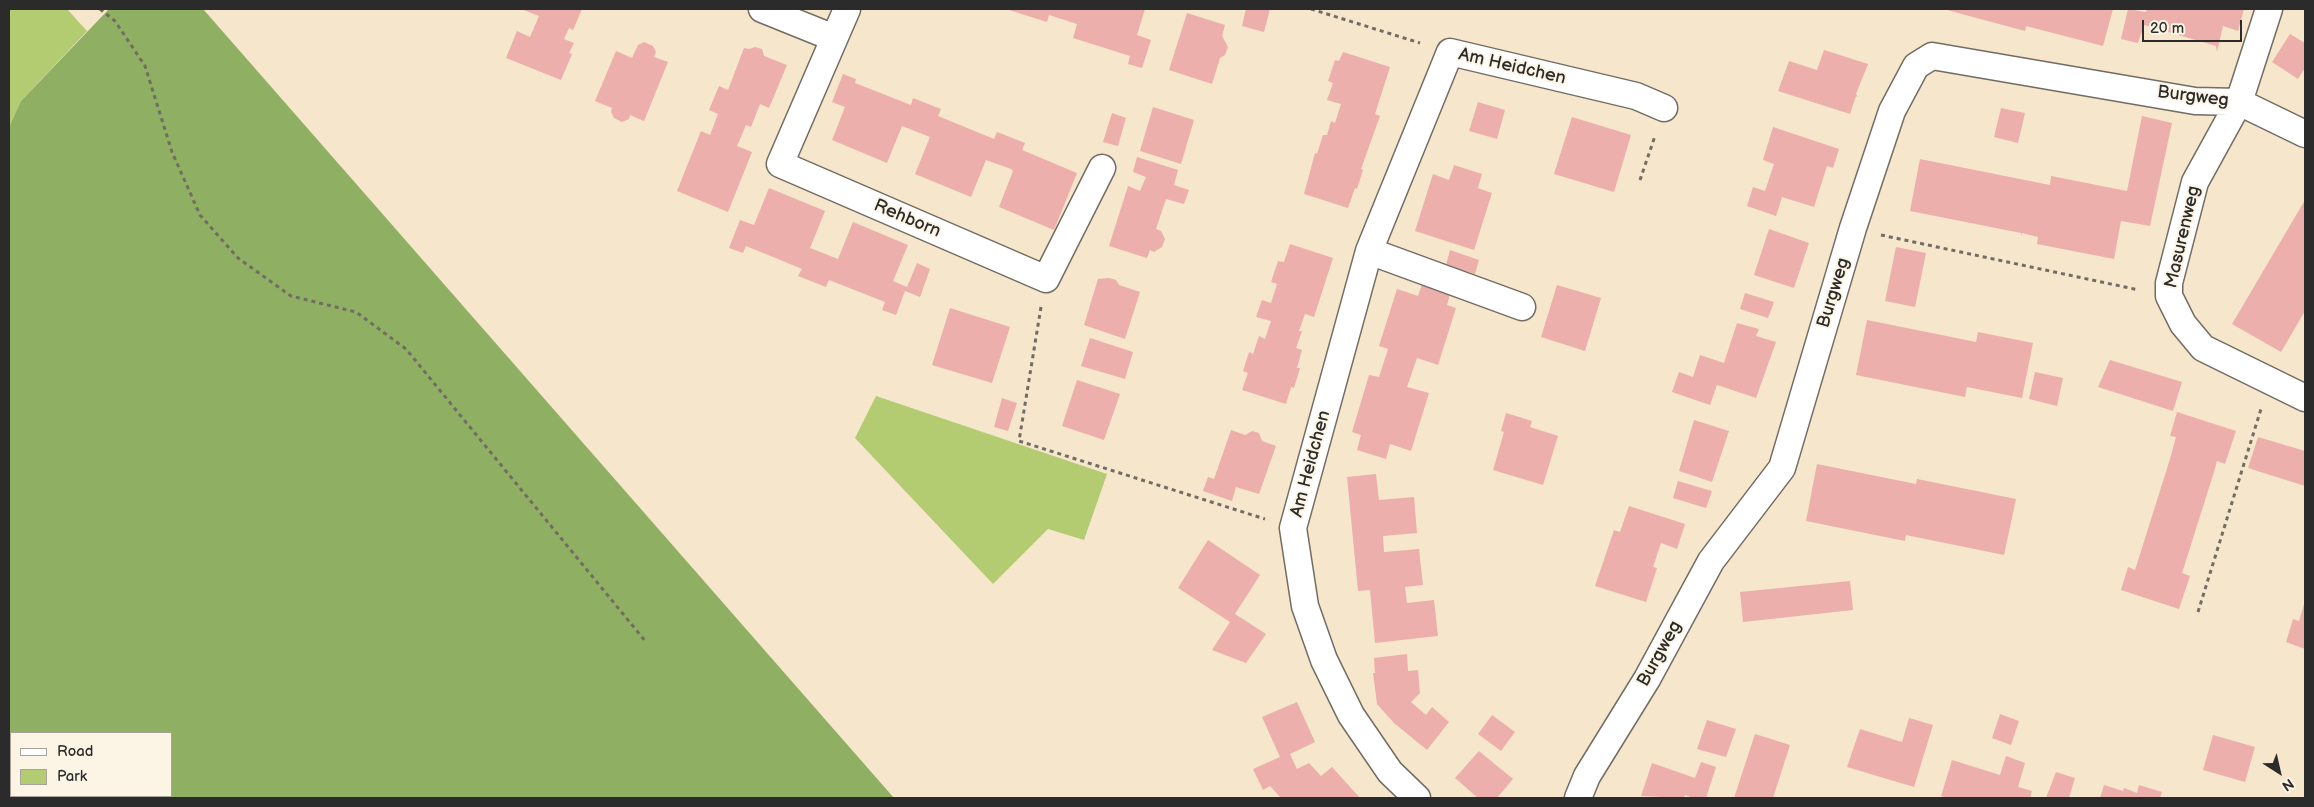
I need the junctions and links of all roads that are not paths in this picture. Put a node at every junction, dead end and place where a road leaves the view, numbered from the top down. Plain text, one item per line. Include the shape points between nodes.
1 (762, 9) edge
2 (847, 9) edge
3 (2269, 9) edge
4 (834, 38) junction
5 (2239, 102) junction
6 (1664, 108) road end
7 (2305, 134) edge
8 (1102, 168) dead end
9 (1369, 251) junction
10 (1522, 307) dead end
11 (2305, 398) edge
12 (1417, 798) edge
13 (1578, 798) edge

1 - 4 street
2 - 4 street, Rehborn
3 - 5 street, Masurenweg
4 - 8 street, Rehborn via 780,164 1046,279
5 - 7 street
5 - 11 street, Masurenweg via 2195,182 2169,283 2169,296 2183,324 2203,348
5 - 13 street, Burgweg via 2195,101 1932,56 1916,66 1892,111 1853,228 1782,468 1712,562 1647,679 1587,776
6 - 9 street, Am Heidchen via 1636,96 1450,52
9 - 10 street
9 - 12 street, Am Heidchen via 1293,528 1305,606 1324,660 1351,715 1390,772

